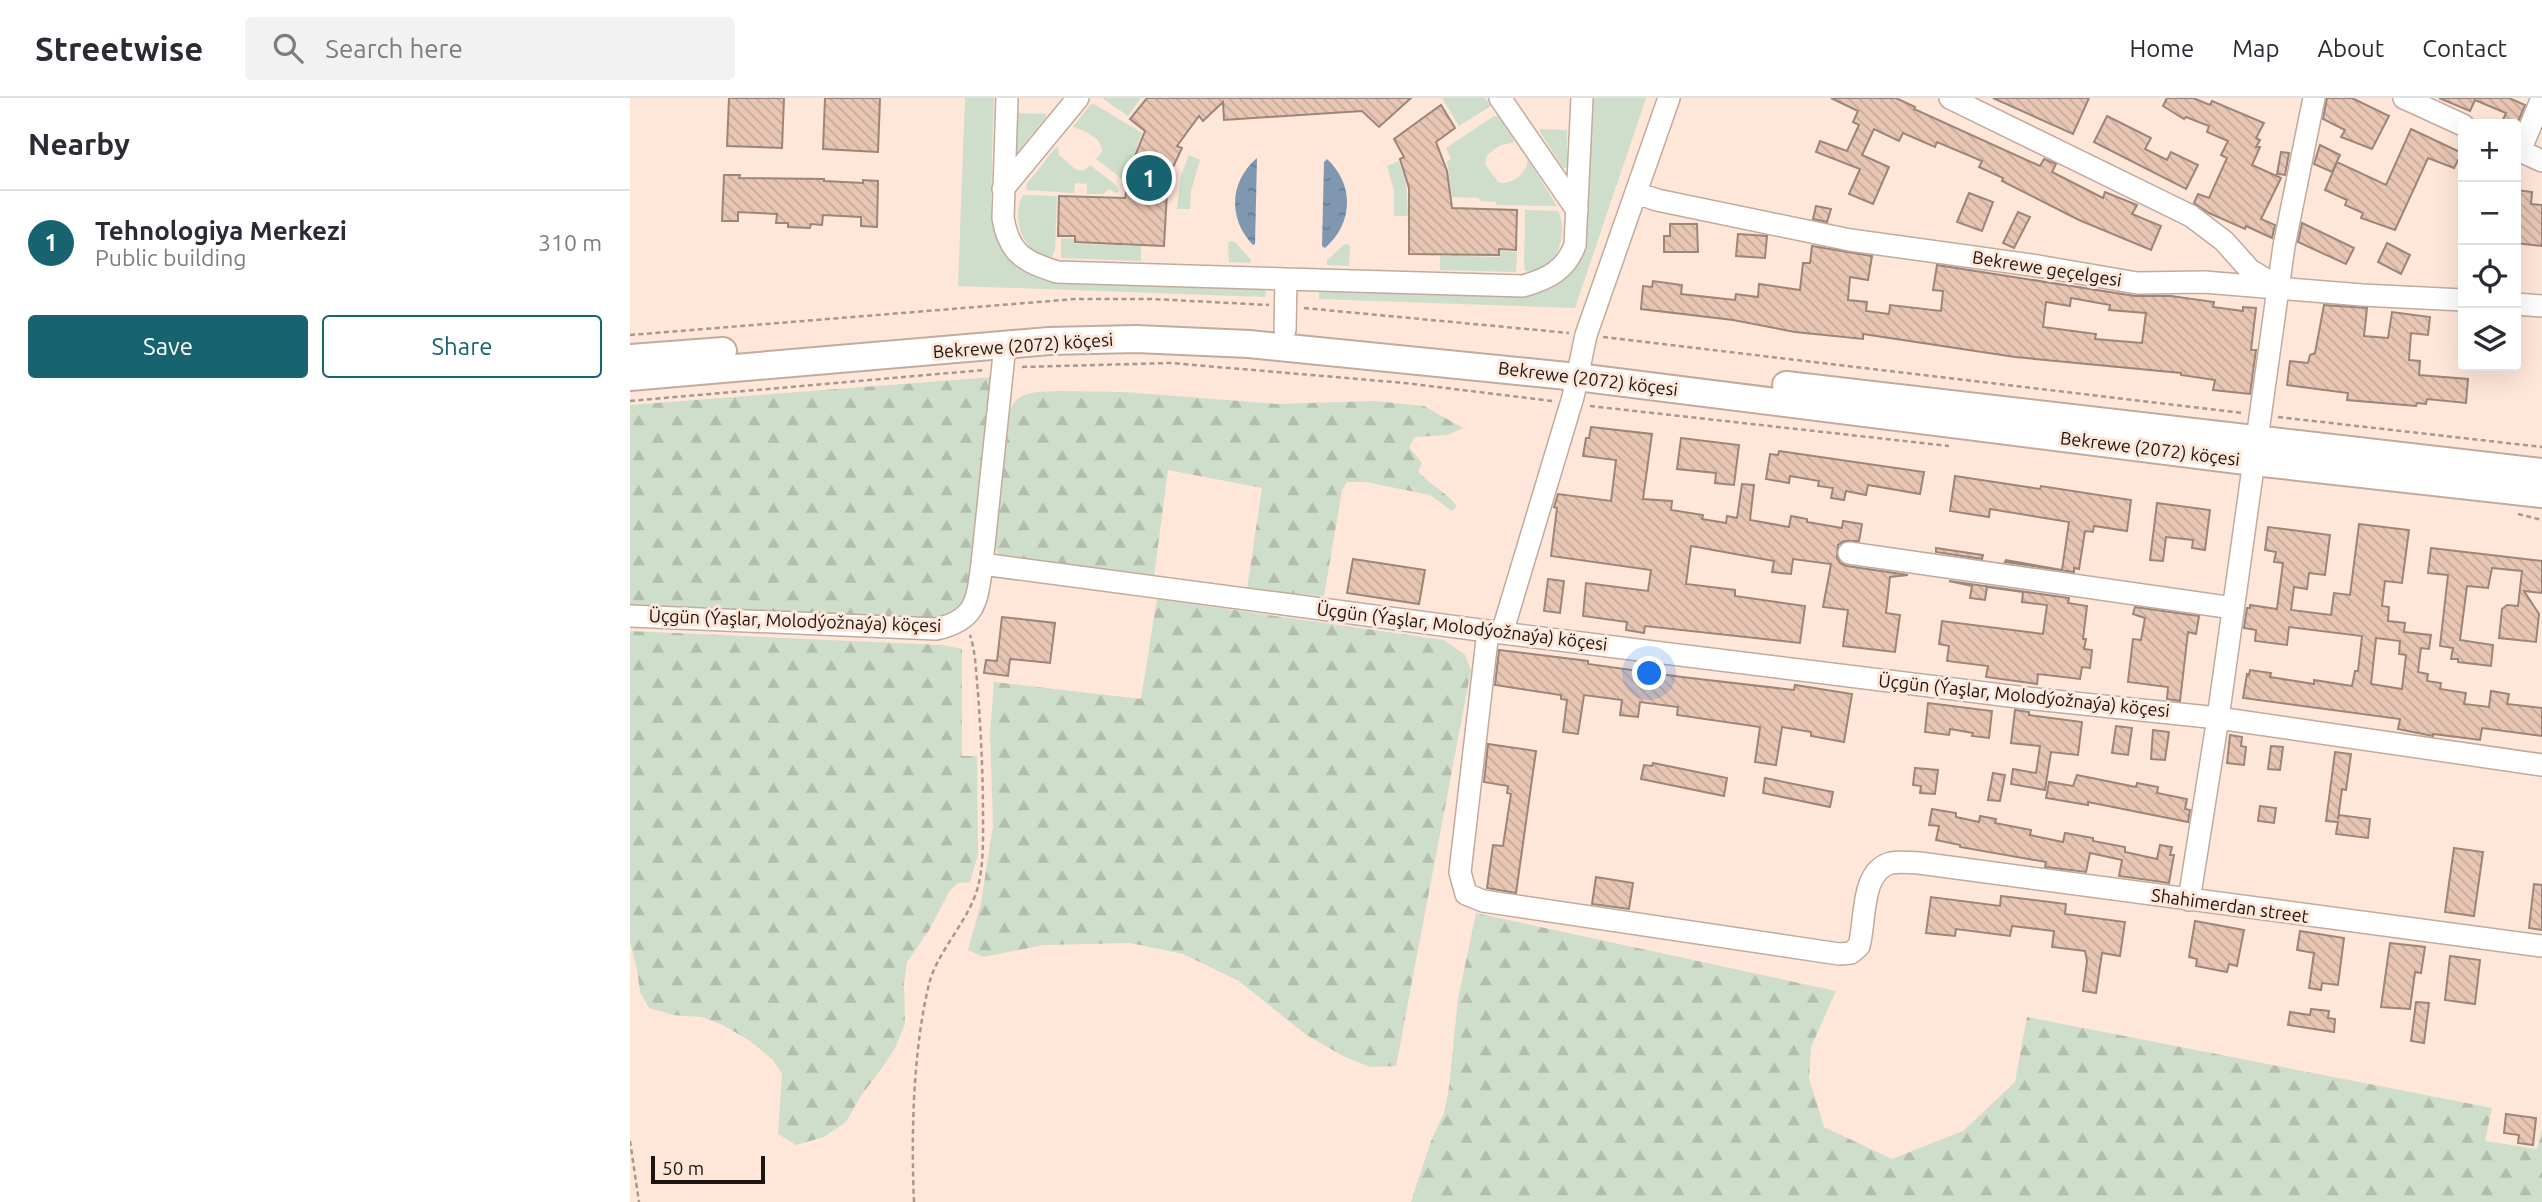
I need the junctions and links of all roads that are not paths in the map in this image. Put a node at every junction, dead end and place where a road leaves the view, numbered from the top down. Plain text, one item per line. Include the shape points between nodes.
1 (1007, 98) edge
2 (1078, 98) edge
3 (1500, 98) edge
4 (1582, 98) edge
5 (1669, 98) edge
6 (1950, 98) edge
7 (2314, 98) edge
8 (2404, 98) edge
9 (2542, 98) edge
10 (2458, 123) edge
11 (2521, 144) edge
12 (2521, 151) edge
13 (2542, 161) edge
14 (1003, 188) junction
15 (1637, 193) junction
16 (1577, 210) junction
17 (1286, 279) junction
18 (2278, 287) junction
19 (2458, 300) edge
20 (2521, 304) edge
21 (2542, 306) edge
22 (1285, 330) junction
23 (1004, 357) junction
24 (630, 358) edge
25 (1579, 369) junction
26 (630, 377) edge
27 (2256, 451) junction
28 (2542, 472) edge
29 (2542, 494) edge
30 (1849, 553) dead end
31 (982, 564) junction
32 (2233, 608) junction
33 (630, 616) edge
34 (1495, 632) junction
35 (2218, 718) junction
36 (2542, 765) edge
37 (2189, 901) junction
38 (2542, 946) edge

1 - 14 street
2 - 14 street
3 - 16 street
4 - 16 street
5 - 15 street
6 - 18 street via 2191,216 2224,241 2250,270
7 - 18 street
8 - 10 street
9 - 11 street
12 - 13 street
14 - 17 street via 1003,218 1010,244 1037,266 1057,272
15 - 18 street, Bekrewe geçelgesi via 1850,240 2137,283
15 - 25 street via 1586,335
16 - 17 street via 1575,245 1565,264 1555,274 1523,286
17 - 22 street
18 - 19 street, Bekrewe geçelgesi
18 - 27 street
20 - 21 street
22 - 24 main road, Bekrewe (2072) köçesi via 1089,323
22 - 25 main road, Bekrewe (2072) köçesi
23 - 25 main road, Bekrewe (2072) köçesi via 1049,341 1136,339
23 - 26 main road, Bekrewe (2072) köçesi
23 - 31 street
25 - 27 main road, Bekrewe (2072) köçesi
25 - 34 street
27 - 28 main road, Bekrewe (2072) köçesi
27 - 29 main road, Bekrewe (2072) köçesi
27 - 32 street
30 - 32 street
31 - 33 street, Üçgün (Ýaşlar, Molodýožnaýa) köçesi via 972,611 964,619 936,629
31 - 34 street, Üçgün (Ýaşlar, Molodýožnaýa) köçesi
32 - 35 street
34 - 35 street, Üçgün (Ýaşlar, Molodýožnaýa) köçesi
34 - 37 street, Shahimerdan street via 1460,872 1466,894 1473,898 1851,953 1859,946 1874,874 1894,862
35 - 36 street, Üçgün (Ýaşlar, Molodýožnaýa) köçesi
35 - 37 street
37 - 38 street, Shahimerdan street

